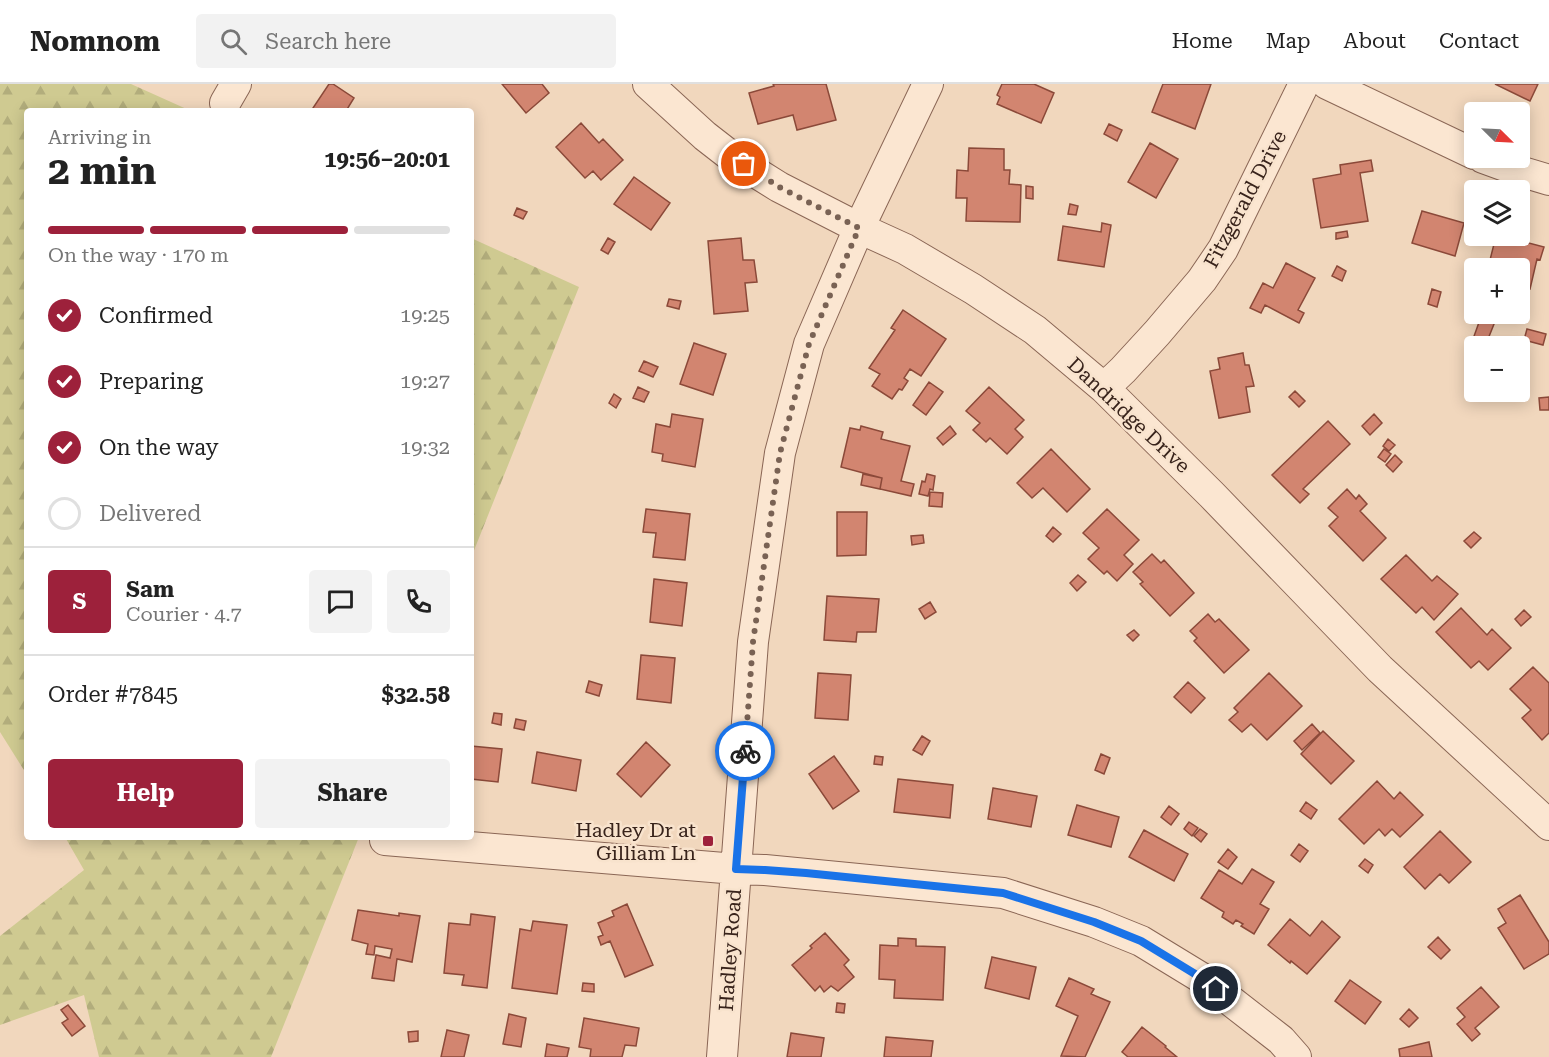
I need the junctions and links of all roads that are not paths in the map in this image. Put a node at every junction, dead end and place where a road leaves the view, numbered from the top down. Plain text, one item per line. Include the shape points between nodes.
1 (648, 84) edge
2 (928, 84) edge
3 (1304, 84) edge
4 (1327, 84) edge
5 (1464, 149) edge
6 (1510, 168) edge
7 (1549, 180) edge
8 (859, 228) junction
9 (1104, 388) junction
10 (1549, 825) edge
11 (385, 840) dead end
12 (736, 869) junction
13 (722, 1057) edge
14 (1296, 1057) edge

1 - 8 street, Dandridge Drive via 732,157 779,187
2 - 8 street, Hadley Road
3 - 9 street, Fitzgerald Drive via 1223,249 1157,333
4 - 5 street
6 - 7 street
8 - 9 street, Dandridge Drive via 905,249 973,289 1035,330
8 - 12 street, Hadley Road via 809,344 780,453 753,642
9 - 10 street, Dandridge Drive via 1380,669
11 - 12 street
12 - 13 street, Hadley Road
12 - 14 street via 1003,893 1094,922 1141,941 1200,977 1281,1040

